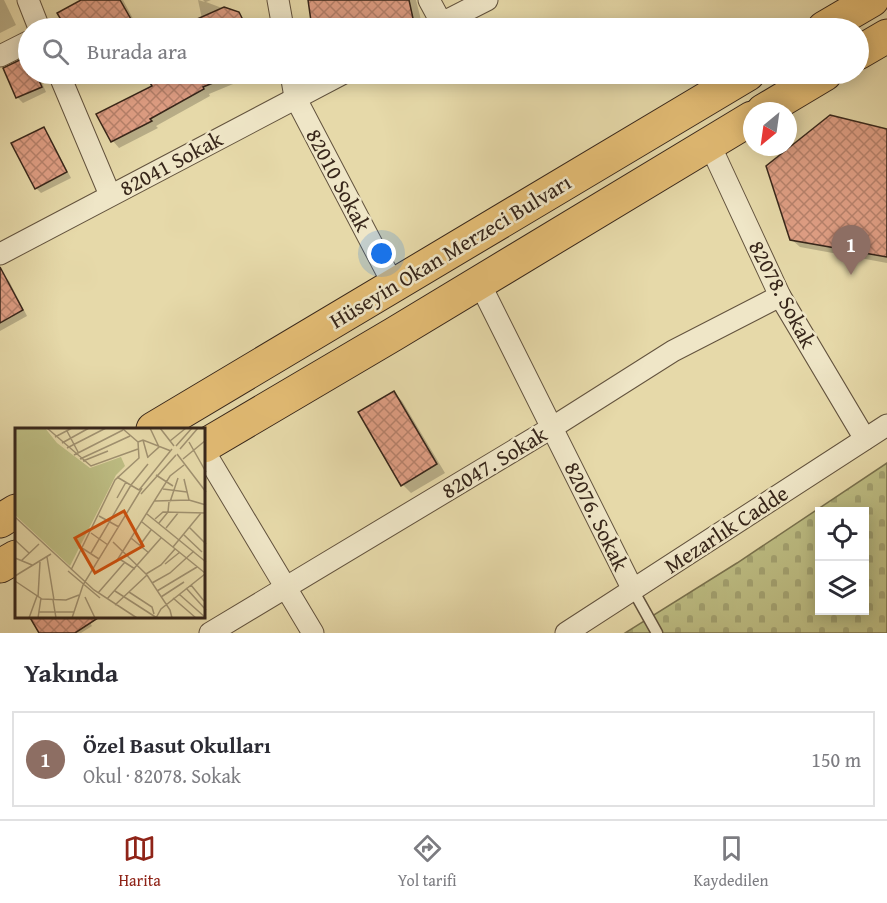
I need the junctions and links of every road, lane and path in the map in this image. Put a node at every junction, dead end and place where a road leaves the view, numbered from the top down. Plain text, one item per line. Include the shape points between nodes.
1 (28, 0) edge
2 (278, 0) edge
3 (429, 0) edge
4 (487, 0) edge
5 (872, 0) edge
6 (35, 18) edge
7 (281, 18) edge
8 (435, 18) edge
9 (452, 18) edge
10 (841, 18) edge
11 (887, 36) edge
12 (18, 47) edge
13 (869, 47) edge
14 (0, 56) edge
15 (63, 84) edge
16 (293, 84) edge
17 (322, 84) edge
18 (731, 84) edge
19 (808, 84) edge
20 (295, 97) junction
21 (778, 102) edge
22 (743, 123) edge
23 (710, 143) junction
24 (110, 195) junction
25 (0, 254) edge
26 (479, 282) junction
27 (393, 284) junction
28 (780, 296) junction
29 (887, 425) edge
30 (553, 427) junction
31 (155, 428) edge
32 (865, 439) junction
33 (206, 445) edge
34 (206, 454) edge
35 (15, 512) edge
36 (0, 521) edge
37 (15, 557) edge
38 (0, 566) edge
39 (285, 586) junction
40 (633, 590) junction
41 (210, 633) edge
42 (313, 633) edge
43 (566, 633) edge
44 (657, 633) edge

1 - 6 street
2 - 7 street
3 - 8 street
4 - 9 street
5 - 10 main road
11 - 13 main road
12 - 14 street
15 - 24 street
16 - 20 street, 82010 Sokak
17 - 20 street, 82041 Sokak
18 - 27 main road, Hüseyin Okan Merzeci Bulvarı
19 - 21 main road
20 - 24 street, 82041 Sokak
20 - 27 street, 82010 Sokak
22 - 23 main road, Hüseyin Okan Merzeci Bulvarı
23 - 26 main road, Hüseyin Okan Merzeci Bulvarı
23 - 28 street, 82078. Sokak
24 - 25 street, 82041 Sokak
26 - 30 street, 82076. Sokak
26 - 33 main road, Hüseyin Okan Merzeci Bulvarı
27 - 31 main road, Hüseyin Okan Merzeci Bulvarı
28 - 30 street, 82047. Sokak via 673,351
28 - 32 street, 82078. Sokak
29 - 32 street, Mezarlık Cadde
30 - 39 street, 82047. Sokak
30 - 40 street, 82076. Sokak
32 - 40 street, Mezarlık Cadde
34 - 39 street
35 - 36 main road
37 - 38 main road
39 - 41 street, 82047. Sokak
39 - 42 street
40 - 43 street, Mezarlık Cadde
40 - 44 lane

